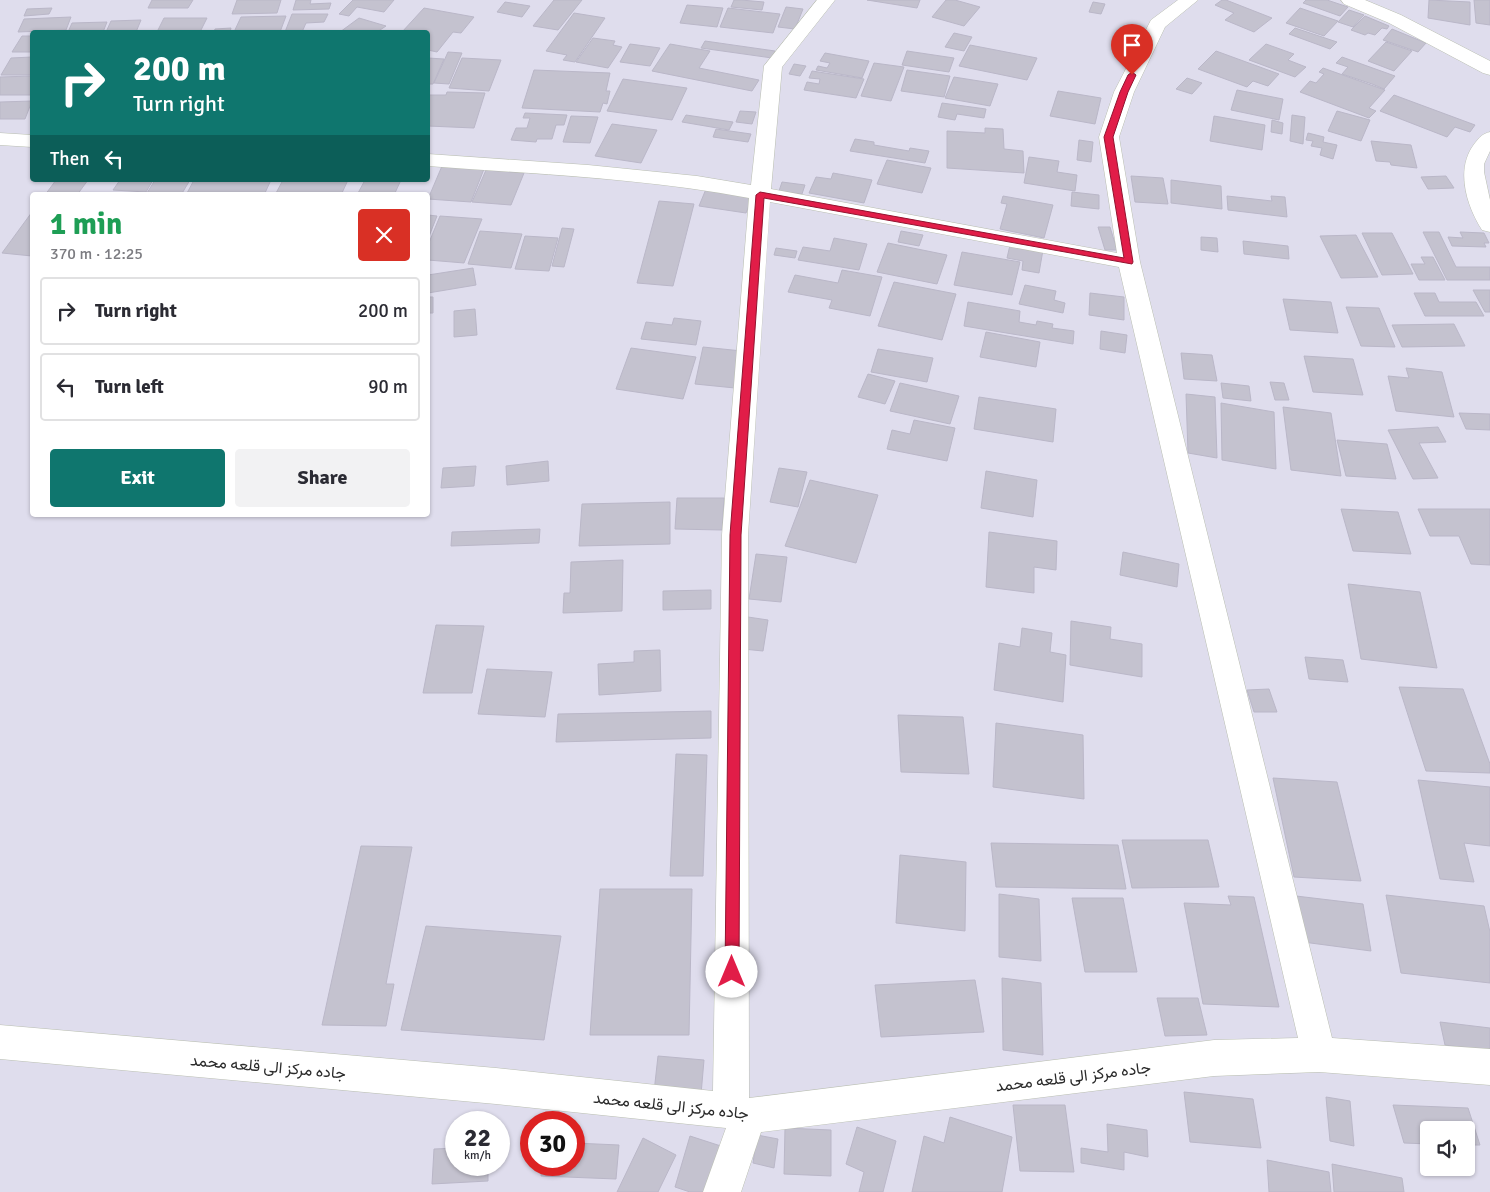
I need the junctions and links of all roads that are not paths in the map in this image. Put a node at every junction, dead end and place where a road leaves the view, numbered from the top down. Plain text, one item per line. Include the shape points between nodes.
1 (826, 0) edge
2 (1190, 0) edge
3 (1350, 0) edge
4 (1490, 69) edge
5 (0, 138) edge
6 (1490, 138) edge
7 (30, 141) edge
8 (430, 160) edge
9 (760, 195) junction
10 (1490, 225) edge
11 (1129, 262) junction
12 (0, 1042) edge
13 (1319, 1055) junction
14 (1490, 1067) edge
15 (740, 1114) junction
16 (722, 1192) edge

1 - 9 street via 773,66
2 - 11 street via 1157,24 1124,92 1108,137
3 - 4 street via 1395,19
5 - 7 street
6 - 10 street via 1475,158 1475,180 1484,215
8 - 9 street via 697,182
9 - 11 street
9 - 15 street via 736,535
11 - 13 street
12 - 15 street, جاده مرکز الی قلعه محمد via 496,1086
13 - 14 street, جاده مرکز الی قلعه محمد
13 - 15 street, جاده مرکز الی قلعه محمد via 1214,1058
15 - 16 street

